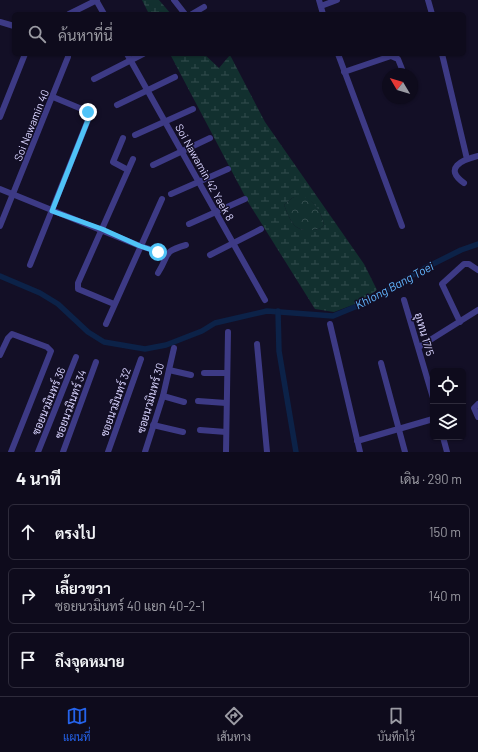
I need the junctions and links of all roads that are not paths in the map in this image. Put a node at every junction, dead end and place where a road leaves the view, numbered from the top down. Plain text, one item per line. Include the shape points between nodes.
1 (97, 0) edge
2 (174, 0) edge
3 (337, 0) edge
4 (428, 0) edge
5 (320, 3) edge
6 (204, 8) dead end
7 (73, 12) edge
8 (103, 12) edge
9 (183, 12) edge
10 (196, 12) edge
11 (431, 12) edge
12 (0, 22) edge
13 (12, 25) edge
14 (24, 56) edge
15 (68, 56) edge
16 (339, 56) edge
17 (442, 56) edge
18 (129, 57) edge
19 (402, 68) edge
20 (344, 72) junction
21 (175, 77) dead end
22 (94, 79) dead end
23 (148, 91) junction
24 (53, 97) junction
25 (117, 105) dead end
26 (193, 109) dead end
27 (0, 117) edge
28 (165, 120) junction
29 (135, 135) dead end
30 (123, 138) dead end
31 (210, 138) dead end
32 (182, 151) junction
33 (478, 156) edge
34 (133, 159) dead end
35 (467, 159) junction
36 (152, 165) dead end
37 (228, 169) dead end
38 (128, 170) junction
39 (199, 182) junction
40 (464, 183) dead end
41 (0, 189) edge
42 (13, 194) junction
43 (171, 194) dead end
44 (162, 198) dead end
45 (245, 199) dead end
46 (52, 211) junction
47 (216, 212) junction
48 (189, 224) dead end
49 (0, 226) edge
50 (402, 226) dead end
51 (102, 229) junction
52 (261, 229) dead end
53 (233, 243) junction
54 (186, 245) dead end
55 (140, 246) junction
56 (166, 254) junction
57 (210, 254) dead end
58 (30, 265) dead end
59 (478, 270) edge
60 (158, 273) dead end
61 (265, 300) dead end
62 (404, 300) dead end
63 (114, 304) junction
64 (478, 310) edge
65 (460, 322) junction
66 (106, 324) dead end
67 (330, 324) dead end
68 (228, 332) dead end
69 (257, 344) dead end
70 (419, 347) junction
71 (174, 348) dead end
72 (0, 355) edge
73 (76, 357) dead end
74 (141, 359) dead end
75 (96, 362) dead end
76 (381, 363) dead end
77 (169, 370) junction
78 (204, 372) dead end
79 (227, 373) junction
80 (190, 375) dead end
81 (430, 387) edge
82 (163, 396) junction
83 (198, 401) dead end
84 (184, 402) dead end
85 (226, 403) junction
86 (478, 404) edge
87 (478, 417) edge
88 (430, 420) edge
89 (153, 425) junction
90 (399, 429) junction
91 (200, 430) dead end
92 (183, 432) dead end
93 (226, 432) junction
94 (444, 440) edge
95 (357, 441) junction
96 (11, 452) edge
97 (38, 452) edge
98 (63, 452) edge
99 (108, 452) edge
100 (145, 452) edge
101 (226, 452) edge
102 (268, 452) edge
103 (360, 452) edge
104 (405, 452) edge
105 (447, 452) edge

1 - 7 street
1 - 8 street
2 - 9 street
3 - 5 street
4 - 11 street
6 - 10 street
12 - 13 street
14 - 27 street
15 - 24 street, Soi Nawamin 40
16 - 20 street
17 - 35 street
18 - 22 street
18 - 23 street, Soi Nawamin 42 Yaek 8
19 - 20 street via 398,59 391,56
20 - 50 street
21 - 23 street
23 - 25 street
23 - 28 street, Soi Nawamin 42 Yaek 8
24 - 42 street, Soi Nawamin 40
24 - 46 street via 90,115
26 - 28 street
28 - 29 street
28 - 32 street, Soi Nawamin 42 Yaek 8
30 - 38 street via 113,162
31 - 32 street
32 - 36 street
32 - 39 street, Soi Nawamin 42 Yaek 8
33 - 35 street
34 - 38 street
35 - 40 street via 456,165 454,170 457,179
37 - 39 street
38 - 51 street
39 - 43 street
39 - 47 street, Soi Nawamin 42 Yaek 8
41 - 42 street
42 - 46 street
42 - 49 street, Soi Nawamin 40
44 - 55 street
45 - 47 street
46 - 51 street
46 - 58 street
47 - 48 street
47 - 53 street, Soi Nawamin 42 Yaek 8
51 - 55 street
51 - 63 street via 77,286 78,289
52 - 53 street
53 - 57 street
53 - 61 street, Soi Nawamin 42 Yaek 8
54 - 56 street via 172,249
55 - 56 street
55 - 63 street
56 - 60 street via 164,265
59 - 65 street via 464,264 442,284
62 - 70 street, อุเทน 17/5
63 - 66 street
64 - 65 street
65 - 70 street
67 - 95 street
68 - 79 street
69 - 102 street
70 - 81 street, อุเทน 17/5
71 - 77 street, ซอยนวมินทร์ 30
72 - 96 street via 12,334 47,347 51,351
73 - 97 street, ซอยนวมินทร์ 36
74 - 99 street, ซอยนวมินทร์ 32
75 - 98 street, ซอยนวมินทร์ 34
76 - 90 street
77 - 80 street
77 - 82 street, ซอยนวมินทร์ 30
78 - 79 street
79 - 85 street
82 - 84 street
82 - 89 street, ซอยนวมินทร์ 30
83 - 85 street
85 - 93 street
86 - 87 street via 474,408
88 - 90 street
89 - 92 street
89 - 100 street, ซอยนวมินทร์ 30
90 - 95 street
90 - 104 street
91 - 93 street
93 - 101 street
94 - 105 street
95 - 103 street

